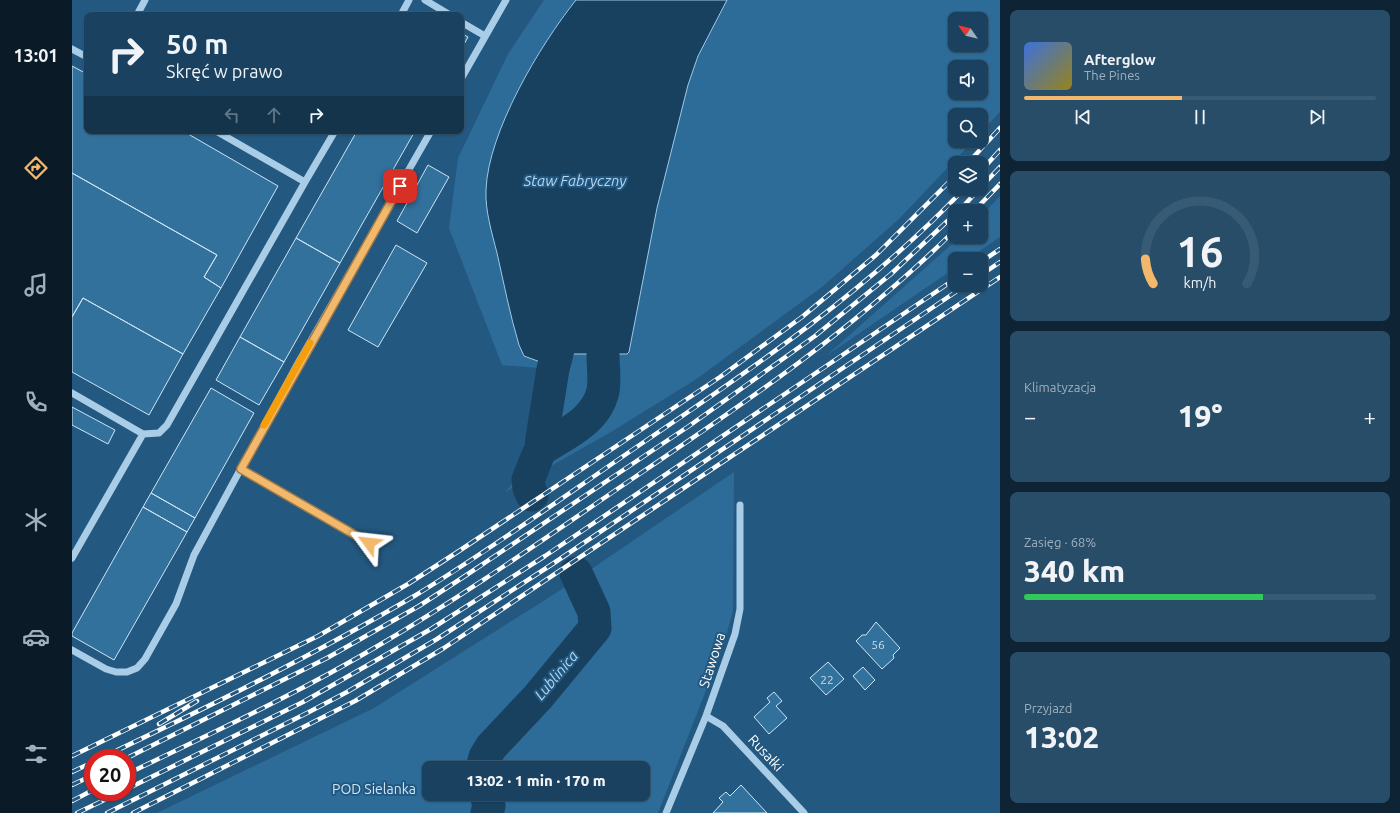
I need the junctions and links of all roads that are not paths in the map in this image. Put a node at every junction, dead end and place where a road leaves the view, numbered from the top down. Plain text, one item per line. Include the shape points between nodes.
1 (145, 0) edge
2 (409, 0) edge
3 (425, 0) edge
4 (506, 0) edge
5 (138, 12) edge
6 (403, 12) edge
7 (445, 12) edge
8 (464, 24) edge
9 (485, 36) junction
10 (72, 49) edge
11 (84, 55) edge
12 (464, 73) edge
13 (221, 134) edge
14 (333, 134) edge
15 (429, 134) edge
16 (305, 182) junction
17 (72, 393) edge
18 (143, 434) junction
19 (241, 469) junction
20 (740, 506) dead end
21 (369, 543) dead end
22 (72, 558) edge
23 (72, 650) edge
24 (706, 716) junction
25 (666, 813) edge
26 (804, 813) edge

1 - 5 street
2 - 6 street
3 - 7 street
4 - 9 street
8 - 9 street
9 - 12 street
10 - 11 street
13 - 16 street
14 - 16 street
15 - 19 street via 297,365
16 - 18 street via 166,425 159,433
17 - 18 street
18 - 22 street
19 - 21 street
19 - 23 street via 194,555 176,604 153,648 137,668 127,672 116,672
20 - 24 street, Stawowa via 738,620 731,648
24 - 25 street, Stawowa
24 - 26 street, Rusałki via 723,726

